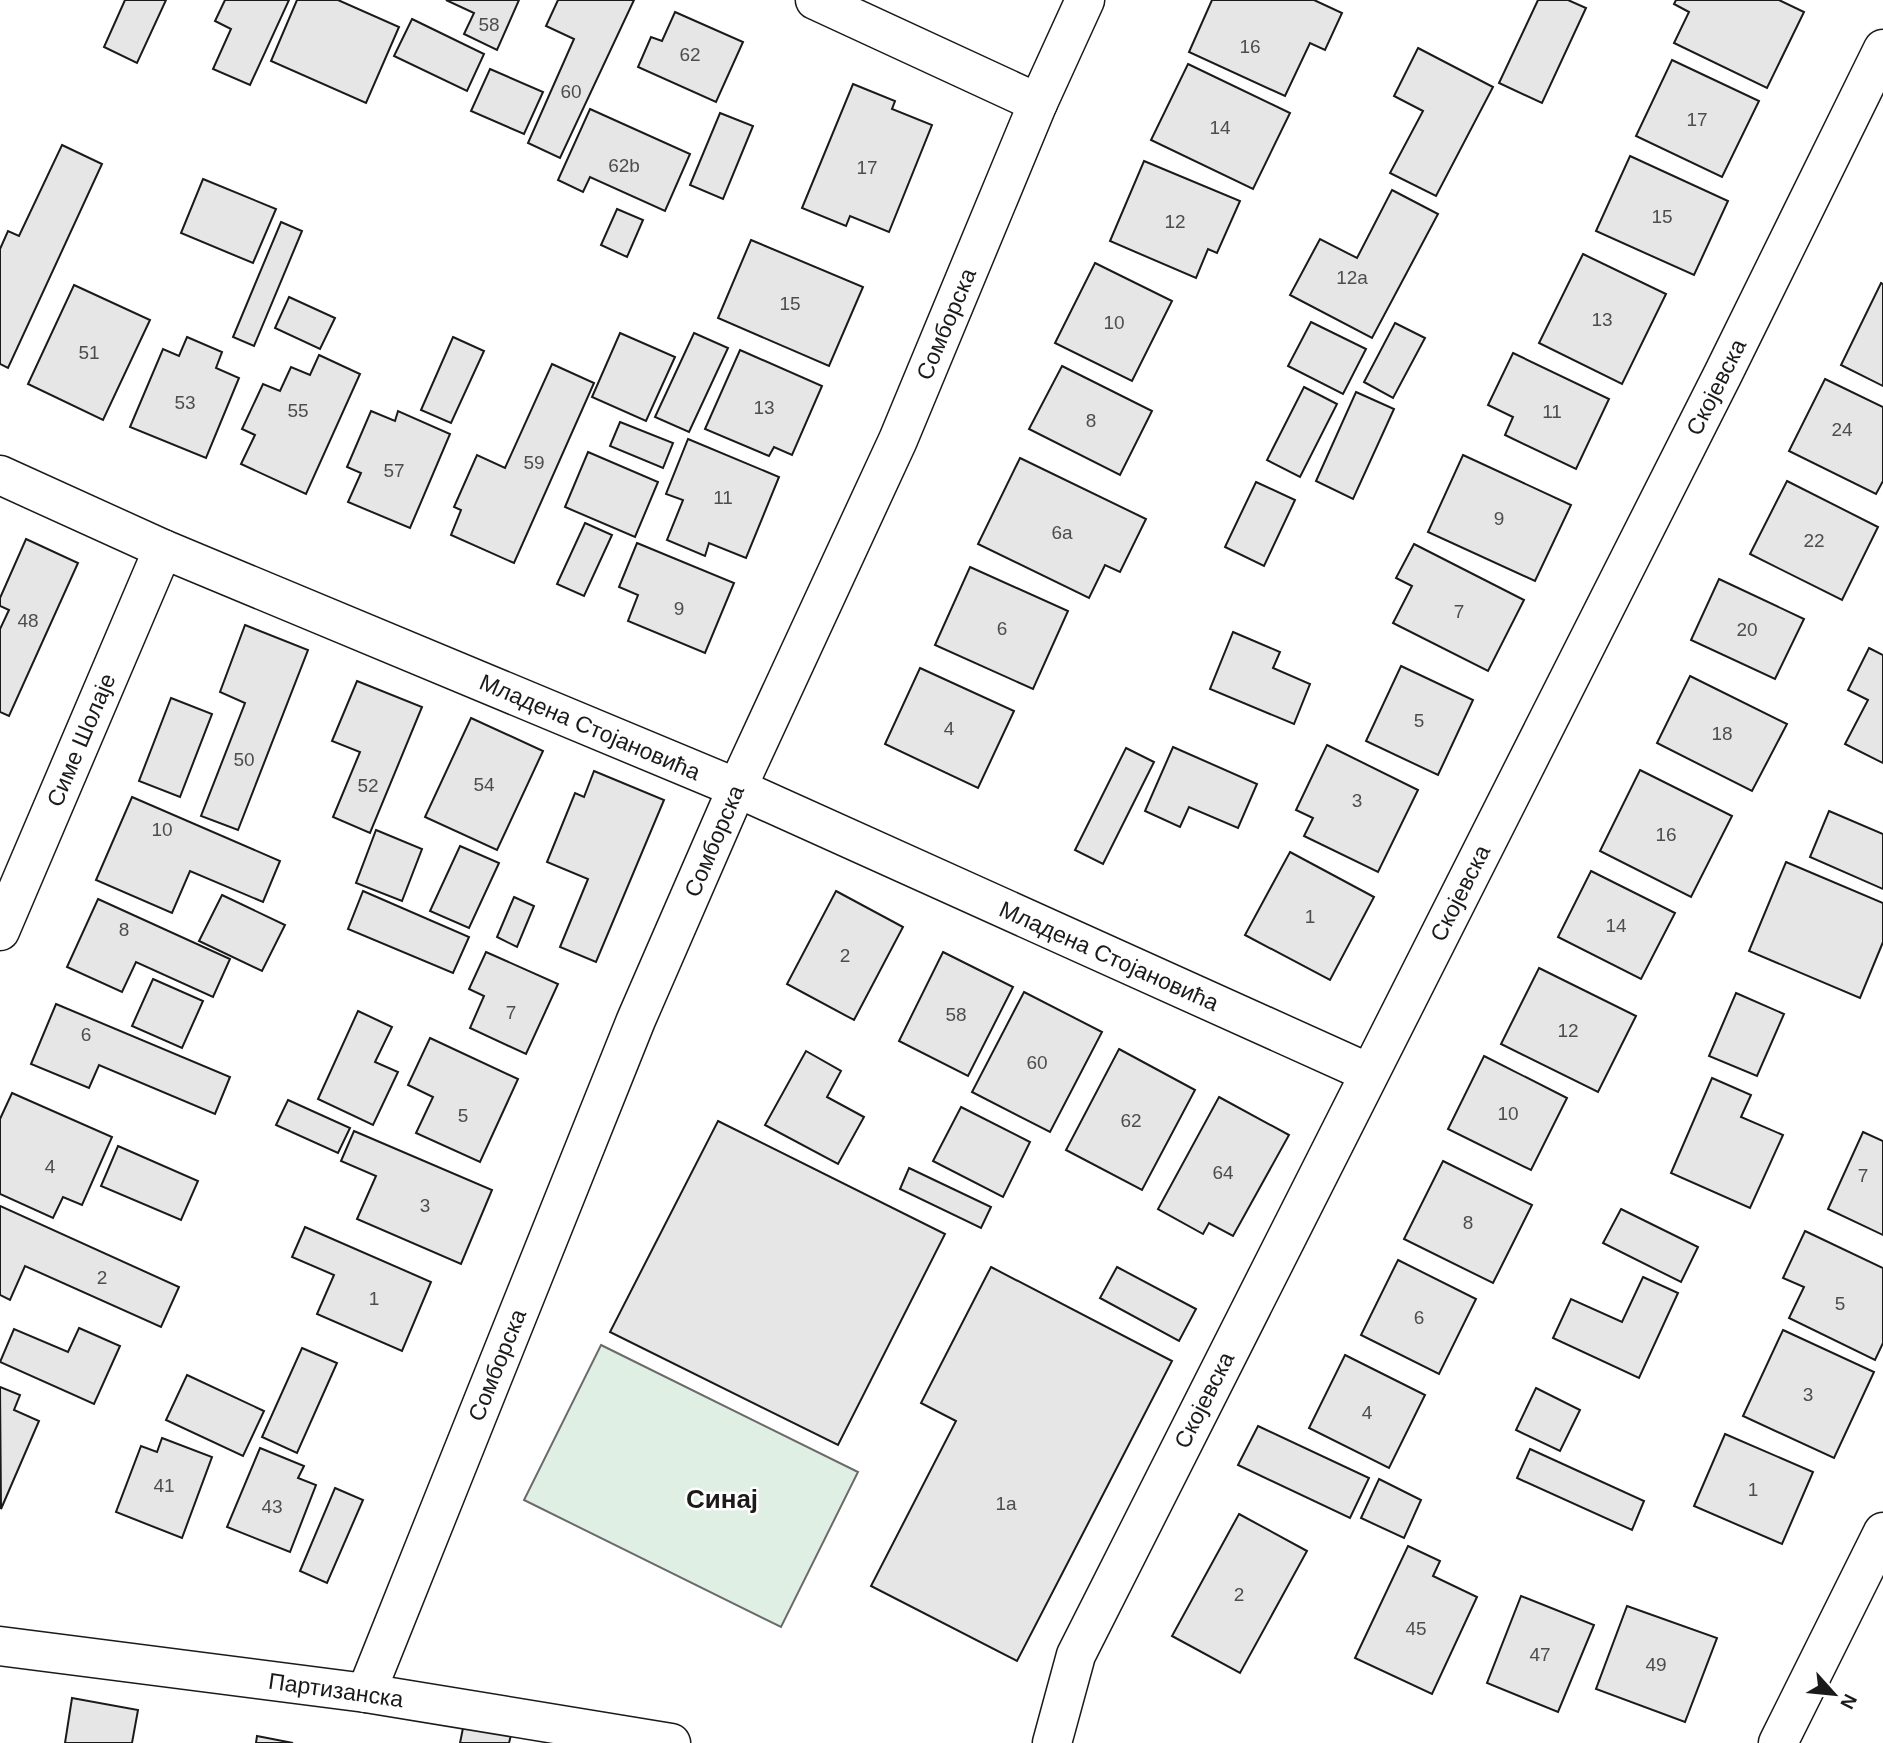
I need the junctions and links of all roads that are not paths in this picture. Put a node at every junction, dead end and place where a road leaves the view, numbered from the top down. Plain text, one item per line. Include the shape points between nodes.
1 (815, 0) edge
2 (1085, 0) edge
3 (1883, 49) edge
4 (1038, 103) junction
5 (0, 475) edge
6 (163, 549) junction
7 (737, 788) junction
8 (0, 931) edge
9 (1369, 1073) junction
10 (1883, 1532) edge
11 (0, 1646) edge
12 (366, 1693) junction
13 (671, 1743) edge
14 (1052, 1743) edge
15 (1778, 1743) edge

1 - 4 street
2 - 4 street, Сомборска
3 - 9 street, Скојевска
4 - 7 street, Сомборска via 898,440
5 - 6 street, Младена Стојановића
6 - 7 street, Младена Стојановића
6 - 8 street, Симе Шолаје
7 - 9 street, Младена Стојановића
7 - 12 street, Сомборска via 631,1033
9 - 14 street, Скојевска via 1076,1655
10 - 15 street
11 - 12 street, Партизанска
12 - 13 street, Партизанска

